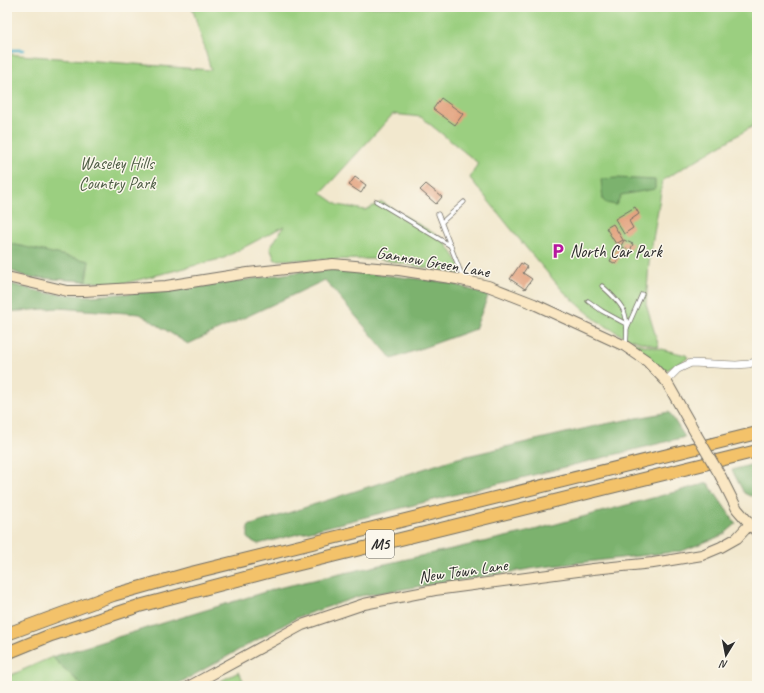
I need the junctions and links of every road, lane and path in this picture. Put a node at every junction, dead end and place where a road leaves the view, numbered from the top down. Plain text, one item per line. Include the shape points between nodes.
1 (376, 202) dead end
2 (464, 202) dead end
3 (438, 214) dead end
4 (442, 222) junction
5 (451, 246) junction
6 (7, 277) edge
7 (464, 281) junction
8 (602, 286) dead end
9 (642, 294) dead end
10 (588, 301) dead end
11 (627, 326) junction
12 (625, 346) junction
13 (757, 361) edge
14 (666, 380) junction
15 (757, 433) edge
16 (757, 451) edge
17 (753, 528) edge
18 (7, 634) edge
19 (7, 653) edge
20 (190, 686) edge

1 - 5 lane
2 - 4 lane
3 - 4 lane
4 - 5 lane
5 - 7 lane
6 - 7 street, Gannow Green Lane via 61,290 84,291 166,286 248,273 333,264 399,270
7 - 12 street, Gannow Green Lane via 488,286 534,304
8 - 11 lane via 616,297 626,313
9 - 11 lane
10 - 11 lane
11 - 12 lane
12 - 14 street, Gannow Green Lane via 647,361
13 - 14 street via 736,365 691,363 678,369
14 - 17 street, Gannow Green Lane, bridge via 737,509
15 - 18 highway, M5 via 191,573 113,595
16 - 19 highway, M5 via 139,606 51,635
17 - 20 street, New Town Lane via 721,548 702,555 435,590 364,604 302,625

